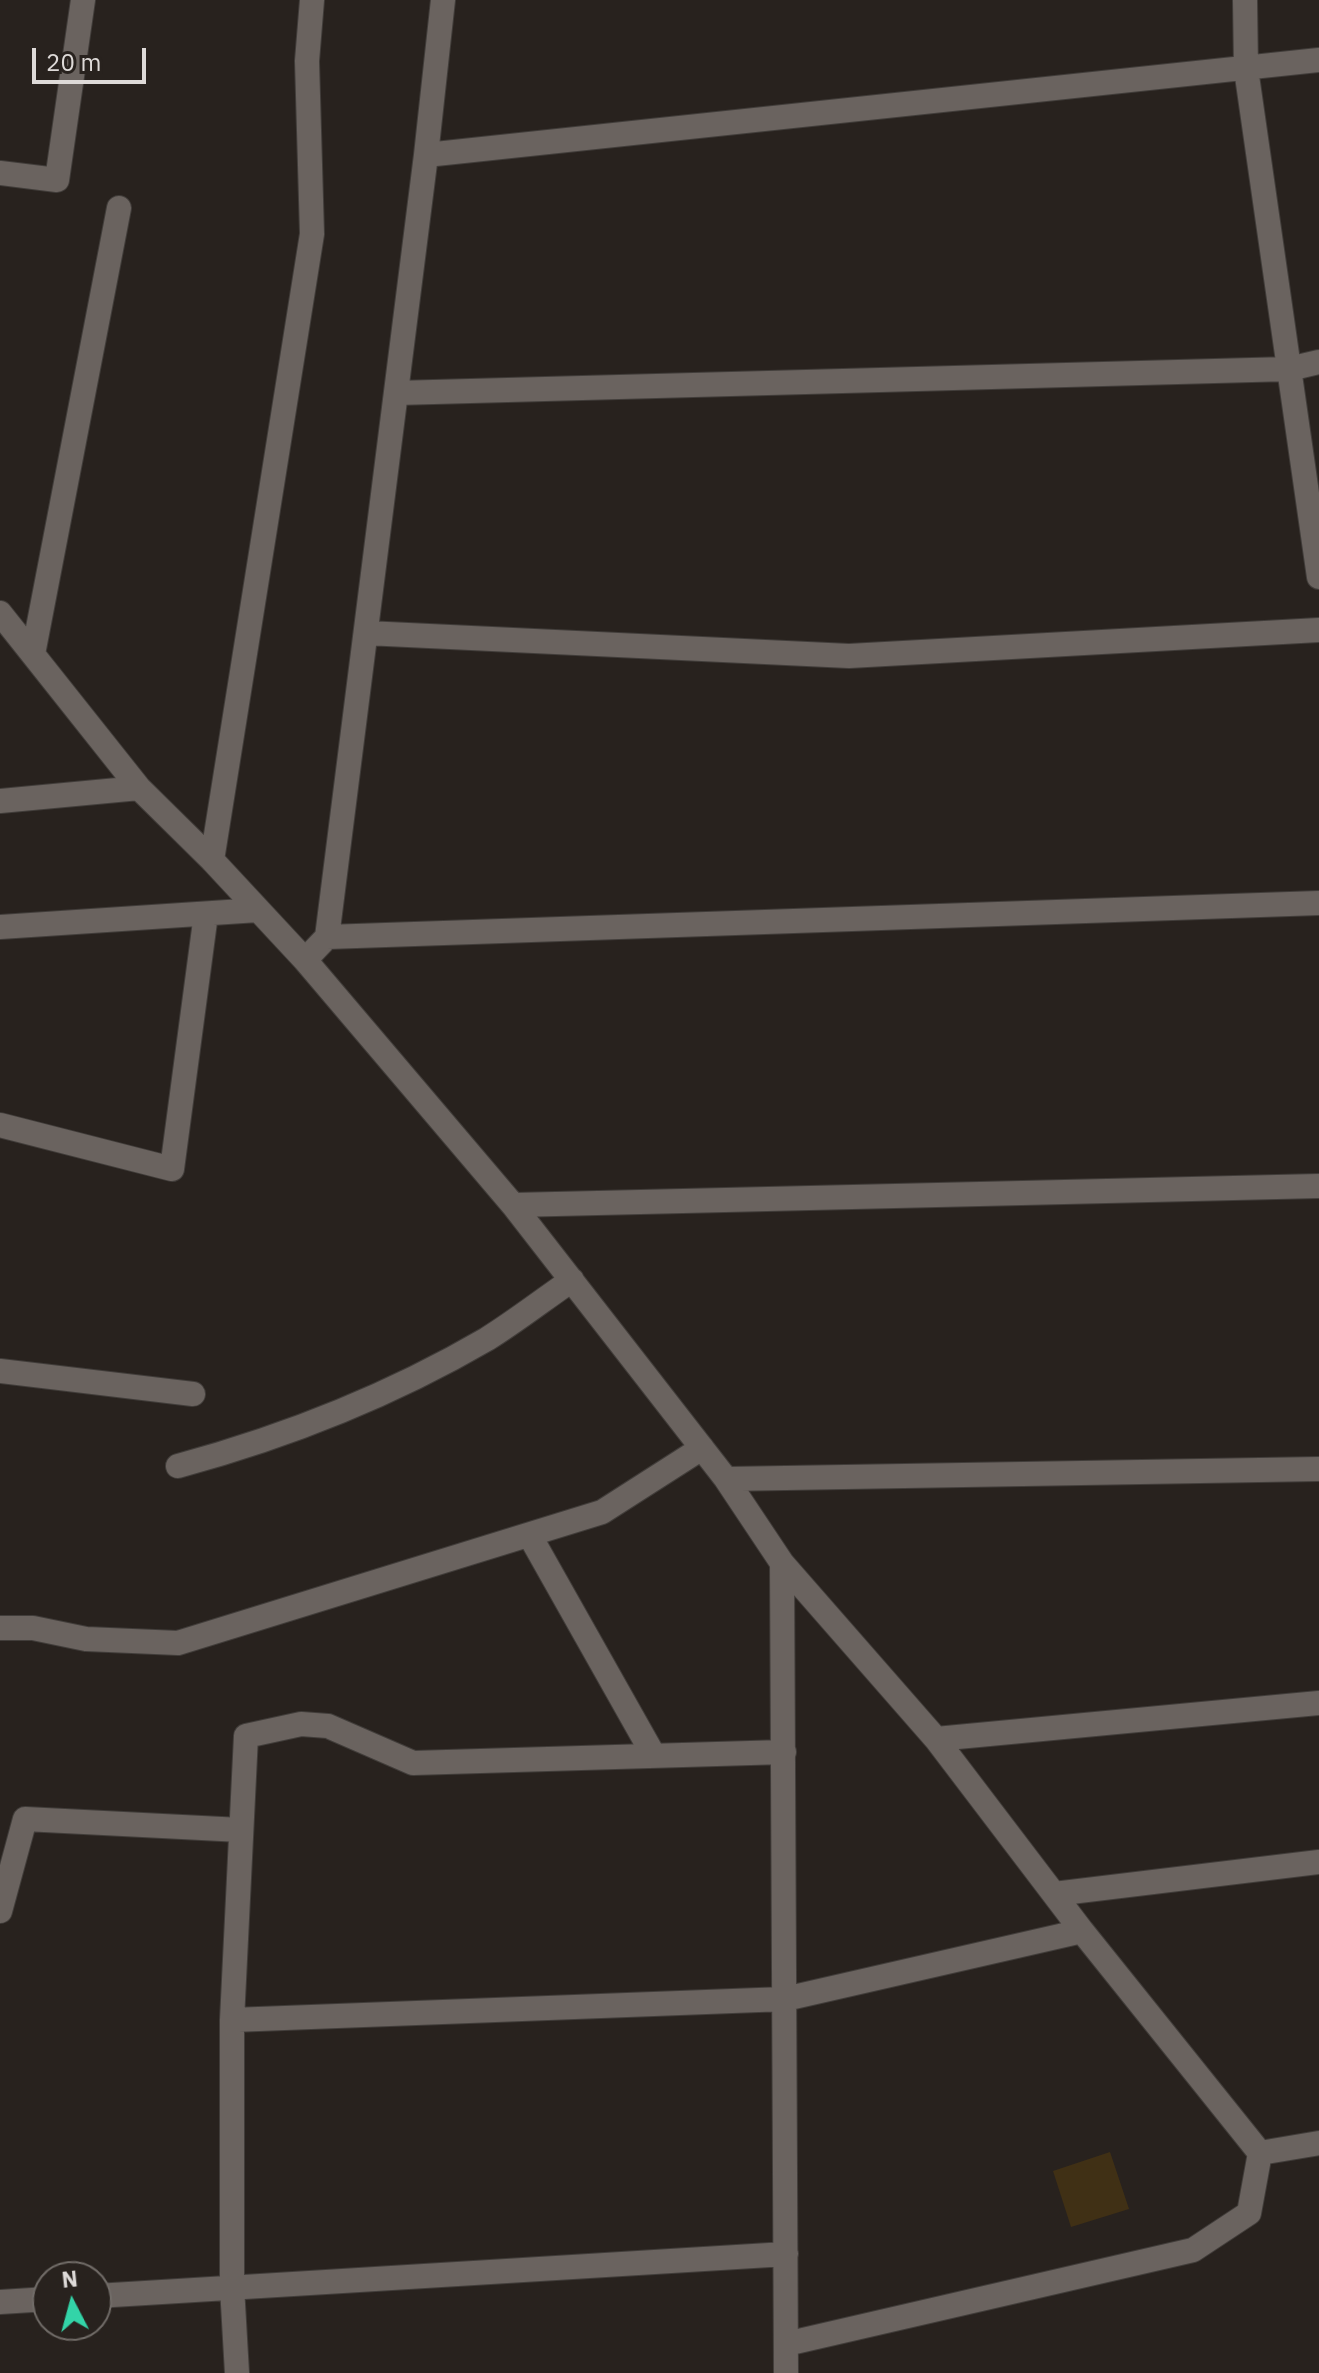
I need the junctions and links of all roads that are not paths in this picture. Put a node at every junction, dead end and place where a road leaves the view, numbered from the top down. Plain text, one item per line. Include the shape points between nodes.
1 (83, 0) edge
2 (312, 0) edge
3 (443, 0) edge
4 (1245, 0) edge
5 (1319, 60) edge
6 (1246, 69) junction
7 (426, 155) junction
8 (0, 173) edge
9 (119, 208) dead end
10 (1319, 362) edge
11 (1289, 369) junction
12 (396, 393) junction
13 (1319, 577) edge
14 (0, 613) edge
15 (1319, 630) edge
16 (366, 633) junction
17 (33, 654) junction
18 (139, 788) junction
19 (0, 801) edge
20 (212, 860) junction
21 (1319, 903) edge
22 (258, 910) junction
23 (206, 914) junction
24 (0, 927) edge
25 (327, 937) junction
26 (305, 960) junction
27 (0, 1125) edge
28 (1319, 1186) edge
29 (513, 1205) junction
30 (572, 1280) junction
31 (0, 1371) edge
32 (193, 1394) dead end
33 (702, 1448) junction
34 (178, 1466) dead end
35 (1319, 1469) edge
36 (726, 1479) junction
37 (530, 1536) junction
38 (782, 1563) junction
39 (0, 1628) edge
40 (1319, 1703) edge
41 (936, 1739) junction
42 (784, 1752) junction
43 (654, 1756) junction
44 (241, 1830) junction
45 (1319, 1862) edge
46 (1054, 1894) junction
47 (0, 1911) edge
48 (1082, 1931) junction
49 (785, 1999) junction
50 (232, 2020) junction
51 (1319, 2143) edge
52 (1260, 2153) junction
53 (786, 2254) junction
54 (232, 2287) junction
55 (112, 2295) edge
56 (32, 2300) edge
57 (0, 2302) edge
58 (786, 2344) junction
59 (237, 2373) edge
60 (786, 2373) edge

1 - 8 street via 57,180
2 - 20 street via 307,61 312,234
3 - 7 street
4 - 6 street
5 - 6 street
6 - 7 street
6 - 11 street
7 - 12 street
9 - 17 street
10 - 11 street
11 - 12 street
11 - 13 street
12 - 16 street
14 - 17 street
15 - 16 street via 849,656
16 - 25 street
17 - 18 street
18 - 19 street
18 - 20 street
20 - 22 street
21 - 25 street
22 - 23 street
22 - 26 street
23 - 24 street
23 - 27 street via 172,1169
25 - 26 street
26 - 29 street
28 - 29 street
29 - 30 street
30 - 33 street
30 - 34 street via 488,1338 389,1391 237,1450
31 - 32 street
33 - 36 street
33 - 37 street via 602,1512
35 - 36 street
36 - 38 street
37 - 39 street via 178,1643
37 - 43 street
38 - 41 street
38 - 42 street
40 - 41 street
41 - 46 street
42 - 43 street
42 - 49 street
43 - 44 street via 413,1763 328,1726 301,1724 246,1736
44 - 47 street via 25,1819
44 - 50 street
45 - 46 street
46 - 48 street
48 - 49 street
48 - 52 street
49 - 50 street
49 - 53 street
50 - 54 street
51 - 52 street
52 - 58 street via 1249,2213 1193,2250
53 - 54 street
53 - 58 street
54 - 55 street
54 - 59 street
56 - 57 street
58 - 60 street

